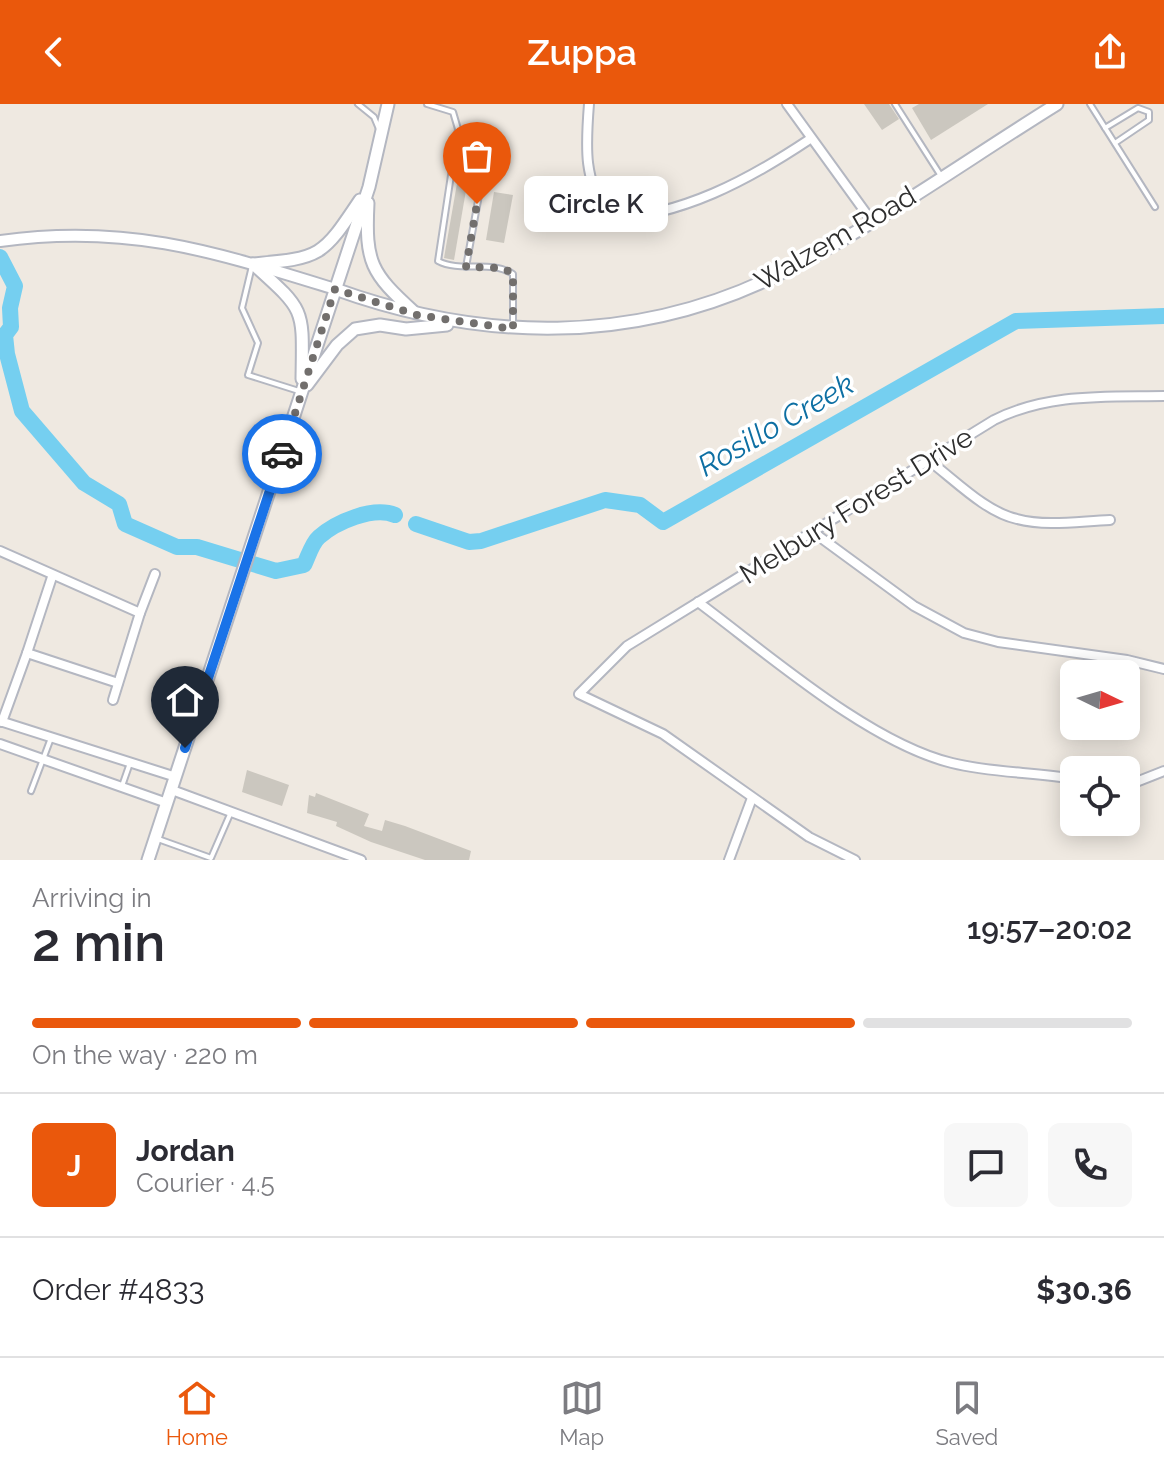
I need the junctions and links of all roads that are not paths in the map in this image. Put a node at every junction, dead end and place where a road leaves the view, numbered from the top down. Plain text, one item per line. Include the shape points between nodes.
1 (358, 104) edge
2 (388, 104) edge
3 (427, 104) edge
4 (589, 104) edge
5 (787, 104) edge
6 (895, 104) edge
7 (1090, 104) edge
8 (1049, 106) edge
9 (1105, 128) junction
10 (382, 135) junction
11 (810, 139) junction
12 (1115, 143) junction
13 (453, 159) junction
14 (941, 176) junction
15 (369, 187) junction
16 (1155, 207) dead end
17 (871, 220) junction
18 (0, 241) edge
19 (253, 264) junction
20 (466, 267) junction
21 (335, 289) junction
22 (417, 315) junction
23 (465, 323) junction
24 (513, 329) junction
25 (302, 392) junction
26 (1164, 396) edge
27 (928, 460) junction
28 (1110, 520) dead end
29 (813, 532) junction
30 (0, 551) edge
31 (155, 574) dead end
32 (52, 577) junction
33 (698, 602) junction
34 (140, 613) junction
35 (27, 653) junction
36 (1164, 669) edge
37 (118, 683) junction
38 (113, 700) dead end
39 (1, 723) edge
40 (51, 738) junction
41 (0, 744) edge
42 (43, 758) junction
43 (130, 763) junction
44 (1164, 771) edge
45 (176, 777) junction
46 (1060, 777) edge
47 (1140, 780) edge
48 (122, 786) junction
49 (172, 790) junction
50 (31, 791) dead end
51 (752, 798) junction
52 (167, 803) junction
53 (231, 812) junction
54 (156, 838) junction
55 (338, 856) edge
56 (148, 860) edge
57 (361, 860) edge
58 (729, 860) edge
59 (855, 860) edge

1 - 10 lane via 374,117
2 - 10 main road
3 - 13 lane via 453,112 457,119
4 - 11 street via 586,165 606,220 712,197
5 - 11 street
6 - 14 lane
7 - 9 lane
8 - 14 main road, Walzem Road
9 - 12 lane
9 - 12 lane via 1138,108 1149,112 1149,120
10 - 15 main road
11 - 17 street
12 - 16 lane
13 - 20 lane via 478,164 483,173
13 - 20 lane via 437,256 443,264
14 - 17 main road, Walzem Road
15 - 19 main road via 330,246 298,260
15 - 21 main road
15 - 22 main road via 373,269
17 - 24 main road, Walzem Road via 777,275 726,296 634,321
18 - 19 street via 153,239
19 - 21 street
19 - 25 main road via 292,299 300,314
19 - 25 lane via 242,308 258,343 248,375
20 - 24 lane via 503,268 513,274
21 - 22 main road, Walzem Road
21 - 25 main road
22 - 23 main road, Walzem Road
23 - 24 main road, Walzem Road
23 - 25 main road via 355,329
25 - 45 main road
26 - 27 street, Melbury Forest Drive via 1078,397 1032,404
27 - 28 street via 1016,519
27 - 29 street, Melbury Forest Drive
29 - 33 street, Melbury Forest Drive
29 - 36 street via 914,606 964,633
30 - 32 street
31 - 34 street
32 - 34 street
32 - 35 street
33 - 46 street via 865,724 910,749 953,764
33 - 51 street, Melbury Forest Drive via 627,646 579,694 663,734
34 - 37 street
35 - 37 street
35 - 39 street
37 - 38 street
39 - 40 street
40 - 42 lane
40 - 43 street
41 - 42 street
42 - 48 street
42 - 50 lane
43 - 45 street
43 - 48 lane
44 - 47 street
45 - 49 main road
48 - 52 street
49 - 52 main road
49 - 53 street
51 - 58 street
51 - 59 street via 809,837
52 - 54 main road
53 - 54 lane via 211,858
53 - 55 street
54 - 56 main road
55 - 57 street

